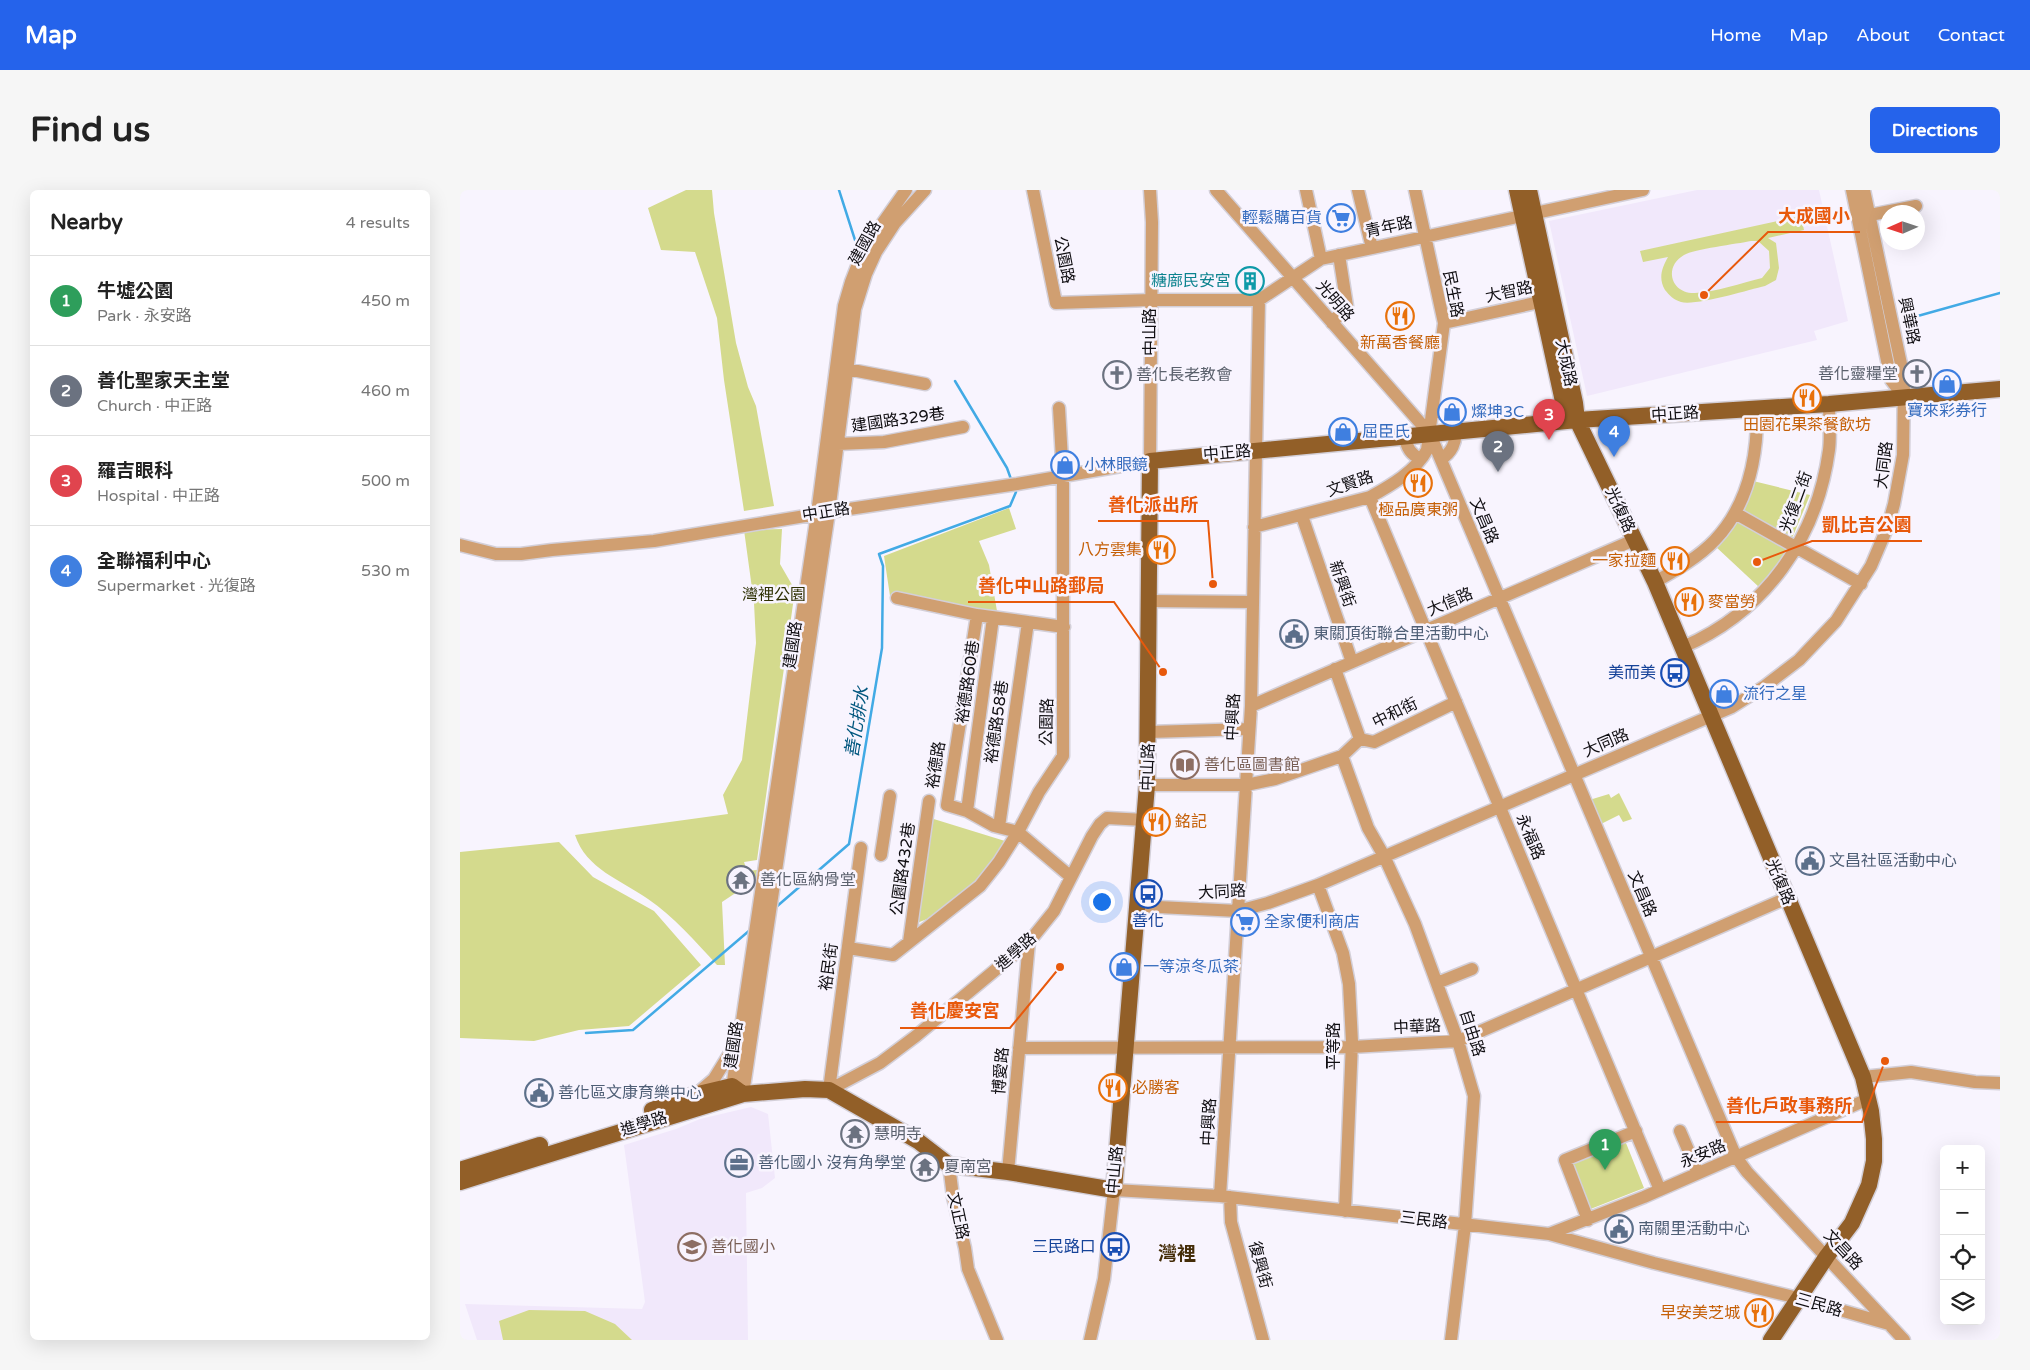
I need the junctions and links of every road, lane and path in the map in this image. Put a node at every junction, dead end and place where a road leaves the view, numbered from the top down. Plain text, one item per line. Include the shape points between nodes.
1 (906, 190) edge
2 (925, 190) edge
3 (1033, 190) edge
4 (1150, 190) edge
5 (1216, 190) edge
6 (1306, 190) edge
7 (1358, 190) edge
8 (1415, 190) edge
9 (1517, 190) edge
10 (1528, 190) edge
11 (1641, 190) edge
12 (1852, 190) edge
13 (1864, 190) edge
14 (1880, 213) edge
15 (1528, 215) junction
16 (1870, 215) junction
17 (1425, 237) junction
18 (1372, 248) junction
19 (1339, 255) junction
20 (864, 258) junction
21 (1321, 259) junction
22 (1292, 277) junction
23 (1150, 300) junction
24 (1259, 300) junction
25 (1547, 301) junction
26 (1332, 323) junction
27 (1444, 323) junction
28 (847, 369) junction
29 (925, 384) dead end
30 (2000, 389) edge
31 (1903, 396) junction
32 (1829, 404) junction
33 (1059, 408) dead end
34 (1757, 408) junction
35 (1433, 410) junction
36 (1577, 420) junction
37 (963, 427) dead end
38 (1456, 432) junction
39 (1430, 434) junction
40 (1405, 436) junction
41 (838, 444) junction
42 (1255, 451) junction
43 (1421, 460) junction
44 (1441, 460) junction
45 (1150, 461) junction
46 (1063, 477) junction
47 (1370, 496) junction
48 (823, 513) junction
49 (1735, 513) junction
50 (1302, 516) junction
51 (1254, 527) junction
52 (1634, 540) junction
53 (460, 545) edge
54 (1797, 547) junction
55 (1655, 582) junction
56 (1861, 584) junction
57 (897, 598) dead end
58 (1499, 598) junction
59 (1150, 601) junction
60 (1253, 602) junction
61 (976, 615) junction
62 (993, 618) junction
63 (1028, 622) junction
64 (1064, 627) junction
65 (1426, 630) junction
66 (1683, 647) junction
67 (1352, 662) junction
68 (1335, 669) junction
69 (1456, 702) junction
70 (1251, 706) junction
71 (1711, 717) junction
72 (1249, 729) junction
73 (1149, 732) junction
74 (1360, 739) junction
75 (1342, 756) junction
76 (1574, 775) junction
77 (1246, 784) junction
78 (1147, 785) junction
79 (890, 796) dead end
80 (929, 801) dead end
81 (1500, 808) junction
82 (967, 811) junction
83 (1145, 820) junction
84 (999, 827) junction
85 (1018, 832) junction
86 (861, 848) dead end
87 (881, 855) dead end
88 (1384, 856) junction
89 (1071, 877) junction
90 (1318, 886) junction
91 (1787, 898) junction
92 (1138, 906) junction
93 (1238, 911) junction
94 (763, 918) junction
95 (909, 942) junction
96 (1030, 942) junction
97 (848, 948) junction
98 (1652, 958) junction
99 (1472, 969) dead end
100 (1437, 983) junction
101 (1577, 990) junction
102 (739, 1039) junction
103 (1458, 1041) junction
104 (1352, 1047) junction
105 (1020, 1048) junction
106 (1124, 1048) junction
107 (1230, 1048) junction
108 (1863, 1077) junction
109 (2000, 1083) edge
110 (829, 1090) junction
111 (735, 1093) junction
112 (694, 1095) junction
113 (1868, 1100) junction
114 (1636, 1131) junction
115 (1680, 1131) dead end
116 (1736, 1157) junction
117 (949, 1165) junction
118 (460, 1170) edge
119 (1008, 1172) junction
120 (1698, 1173) junction
121 (460, 1182) edge
122 (1114, 1190) junction
123 (1660, 1190) junction
124 (1225, 1197) junction
125 (1345, 1211) junction
126 (1588, 1220) junction
127 (1466, 1225) junction
128 (1548, 1234) junction
129 (1827, 1256) junction
130 (1798, 1298) junction
131 (1889, 1324) junction
132 (997, 1340) edge
133 (1090, 1340) edge
134 (1263, 1340) edge
135 (1452, 1340) edge
136 (1771, 1340) edge
137 (1904, 1340) edge

1 - 20 street, 建國路
2 - 20 street, 建國路
3 - 23 street, 公園路 via 1056,303
4 - 23 street, 中山路
5 - 22 street, 光明路
6 - 21 street
7 - 18 street
8 - 17 street, 民生路
9 - 15 main road, 大成路
10 - 15 main road, 大成路
11 - 15 street, 青年路
12 - 31 street, 興華路 via 1891,380
13 - 16 street, 興華路
14 - 16 street
15 - 17 street, 青年路
15 - 25 main road, 大成路
16 - 31 street, 興華路 via 1904,378
17 - 18 street, 青年路
17 - 27 street, 民生路
18 - 19 street, 青年路
19 - 21 street, 青年路
19 - 26 street via 1348,306
20 - 28 street, 建國路 via 866,274 855,309
20 - 48 street, 建國路 via 844,306
21 - 22 street, 青年路
22 - 24 street, 青年路
22 - 26 street, 光明路
23 - 24 street
23 - 45 street, 中山路
24 - 42 street, 中興路
25 - 27 street, 大智路
25 - 36 main road, 大成路
26 - 39 street, 光明路
27 - 35 street, 民生路
28 - 29 street
28 - 41 street, 建國路
30 - 31 main road, 中正路
31 - 32 main road, 中正路
31 - 56 street, 大同路 via 1904,443 1897,494 1885,533
32 - 34 main road, 中正路
32 - 54 street, 光復二街 via 1829,448 1825,472 1815,506
33 - 46 street, 公園路
34 - 36 main road, 中正路
34 - 49 street via 1751,477
35 - 38 street via 1448,418
35 - 39 street, 民生路
36 - 38 main road, 中正路
36 - 52 main road, 光復路
37 - 41 street, 建國路329巷 via 884,442
38 - 39 main road, 中正路
38 - 44 street via 1452,450
39 - 40 main road, 中正路
39 - 43 street
39 - 44 street, 文昌路
40 - 42 main road, 中正路
40 - 43 street via 1408,449
41 - 48 street, 建國路
42 - 45 main road, 中正路
42 - 51 street, 中興路
43 - 47 street, 文賢路 via 1386,489
44 - 58 street, 文昌路
45 - 46 street, 中正路
45 - 59 main road, 中山路
46 - 48 street, 中正路
46 - 64 street, 公園路
47 - 50 street, 文賢路
47 - 65 street, 永福路
48 - 53 street, 中正路 via 654,541 521,554 496,554
48 - 94 street, 建國路
48 - 94 street, 建國路 via 770,904
49 - 54 street
49 - 55 street via 1703,551
50 - 51 street, 文賢路
50 - 67 street, 新興街
51 - 60 street, 中興路
52 - 55 main road, 光復路
52 - 58 street, 大信路
54 - 56 street
54 - 66 street, 光復二街 via 1782,570 1749,606 1729,622
55 - 66 main road, 光復路
56 - 71 street, 大同路 via 1836,621 1799,660 1753,694
57 - 61 street
58 - 65 street, 大信路
58 - 76 street, 文昌路
59 - 60 street
59 - 73 main road, 中山路
60 - 70 street, 中興路
61 - 62 street
61 - 82 street, 裕德路 via 947,805
62 - 63 street
62 - 82 street, 裕德路60巷
63 - 64 street
63 - 84 street, 裕德路58巷
64 - 85 street, 公園路 via 1063,756
65 - 67 street, 大信路
65 - 69 street, 永福路
66 - 71 main road, 光復路
67 - 68 street, 大信路
68 - 70 street, 大信路
68 - 74 street
69 - 74 street, 中和街 via 1374,742
69 - 81 street, 永福路
70 - 72 street, 中興路
71 - 76 street, 大同路
71 - 91 main road, 光復路
72 - 73 street
72 - 77 street, 中興路
73 - 78 main road, 中山路
74 - 75 street, 中和街
75 - 77 street, 中和街 via 1274,779
75 - 88 street, 自由路 via 1368,828
76 - 81 street, 大同路
76 - 98 street, 文昌路
77 - 78 street, 中和街
77 - 93 street, 中興路
78 - 83 main road, 中山路
79 - 87 street
80 - 95 street, 公園路432巷
81 - 88 street, 大同路
81 - 101 street, 永福路
82 - 84 street, 裕德路
83 - 89 street, 進學路 via 1107,818 1100,824
83 - 92 main road, 中山路
84 - 85 street, 裕德路
85 - 89 street, 裕德路
85 - 95 street, 公園路 via 980,886
86 - 97 street, 裕民街
88 - 90 street, 大同路
88 - 100 street, 自由路
89 - 96 street, 進學路 via 1054,911
90 - 93 street, 大同路
90 - 104 street, 平等路 via 1345,964
91 - 98 street, 中華路
91 - 108 main road, 光復路
92 - 93 street, 大同路
92 - 106 main road, 中山路
93 - 107 street, 中興路
94 - 102 street, 建國路 via 755,931
94 - 111 street, 建國路
95 - 97 street, 公園路 via 893,955
96 - 105 street, 博愛路
96 - 110 street, 進學路 via 880,1063
97 - 110 street, 裕民街
98 - 101 street, 中華路
98 - 116 street, 文昌路
99 - 100 street
100 - 103 street, 自由路
101 - 103 street, 中華路
101 - 114 street, 永福路
102 - 111 street, 建國路
102 - 112 street via 714,1079
103 - 104 street, 中華路
103 - 127 street, 自由路 via 1474,1096
104 - 107 street, 中華路
104 - 125 street, 平等路
105 - 106 street, 中華路
105 - 119 street, 博愛路
106 - 107 street, 中華路
106 - 122 main road, 中山路
107 - 124 street, 中興路
108 - 109 street via 1912,1072
108 - 113 main road, 光復路
110 - 111 main road
110 - 117 main road via 918,1141
111 - 112 main road, 進學路
111 - 121 main road, 進學路
112 - 118 main road, 進學路
113 - 116 street, 永安路
113 - 129 main road, 光復路 via 1874,1139 1869,1185 1852,1223
114 - 123 street, 永福路
114 - 126 street via 1565,1160
115 - 120 street
116 - 120 street, 永安路
116 - 129 street, 文昌路
117 - 119 main road, 三民路
117 - 132 street, 文正路 via 968,1270
119 - 122 main road, 三民路
120 - 123 street, 永安路
122 - 124 street, 三民路
122 - 133 street, 中山路 via 1102,1287
123 - 126 street, 永安路
124 - 125 street, 三民路
124 - 134 street, 復興街
125 - 127 street, 三民路
126 - 128 street, 永安路
127 - 128 street, 三民路
127 - 135 street, 自由路
128 - 130 street, 三民路
129 - 130 main road, 光復路
129 - 131 street, 文昌路
130 - 131 street, 三民路
130 - 136 main road, 光復路
131 - 137 street, 文昌路

